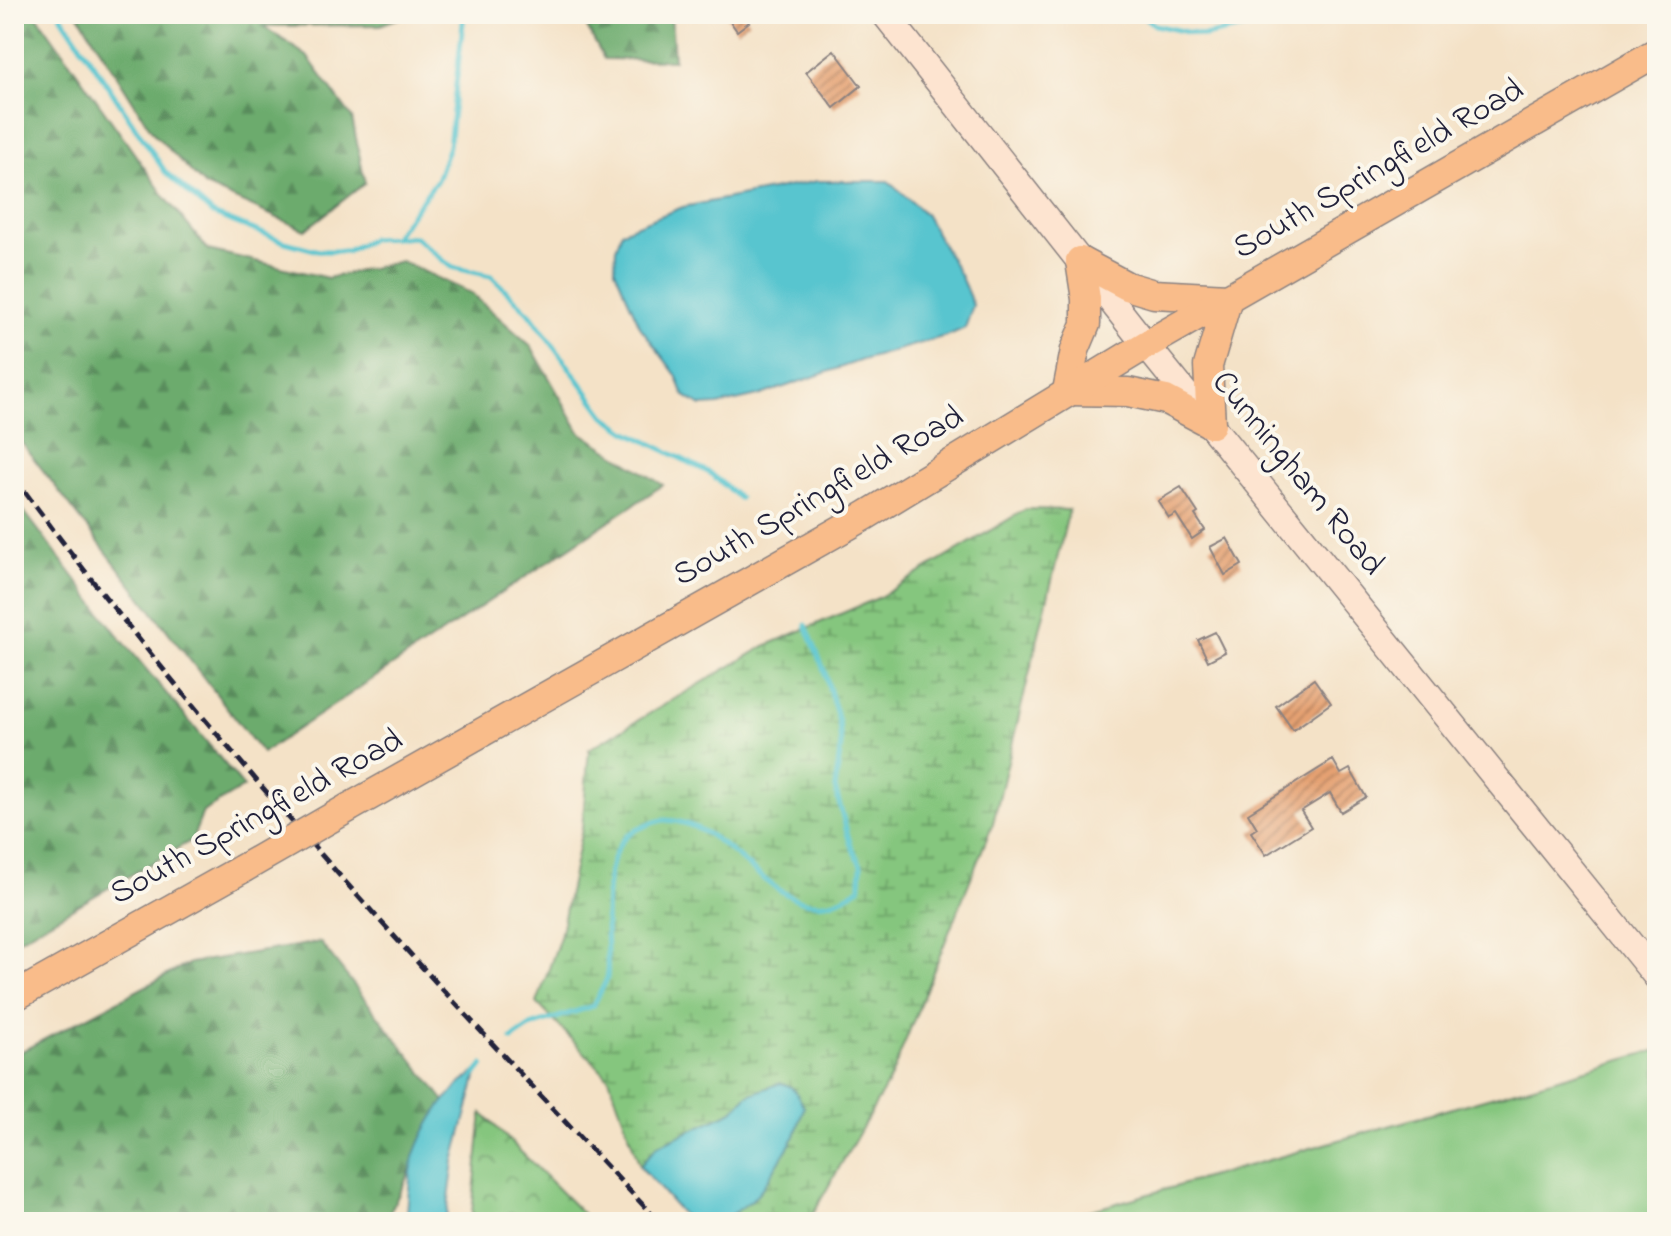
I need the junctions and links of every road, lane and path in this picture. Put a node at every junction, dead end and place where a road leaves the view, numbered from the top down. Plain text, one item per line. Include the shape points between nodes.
1 (885, 14) edge
2 (1657, 52) edge
3 (1080, 261) junction
4 (1228, 298) junction
5 (1146, 345) junction
6 (1067, 391) junction
7 (1211, 424) junction
8 (1657, 977) edge
9 (14, 997) edge

1 - 3 main road, Cunningham Road
2 - 4 main road, South Springfield Road
3 - 4 main road via 1154,294
3 - 5 main road, Cunningham Road
3 - 6 main road via 1086,324
4 - 5 main road, South Springfield Road
4 - 7 main road via 1208,366
5 - 6 main road, South Springfield Road
5 - 7 main road, Cunningham Road
6 - 7 main road via 1128,392 1166,400
6 - 9 main road, South Springfield Road, bridge via 865,516
7 - 8 main road, Cunningham Road

